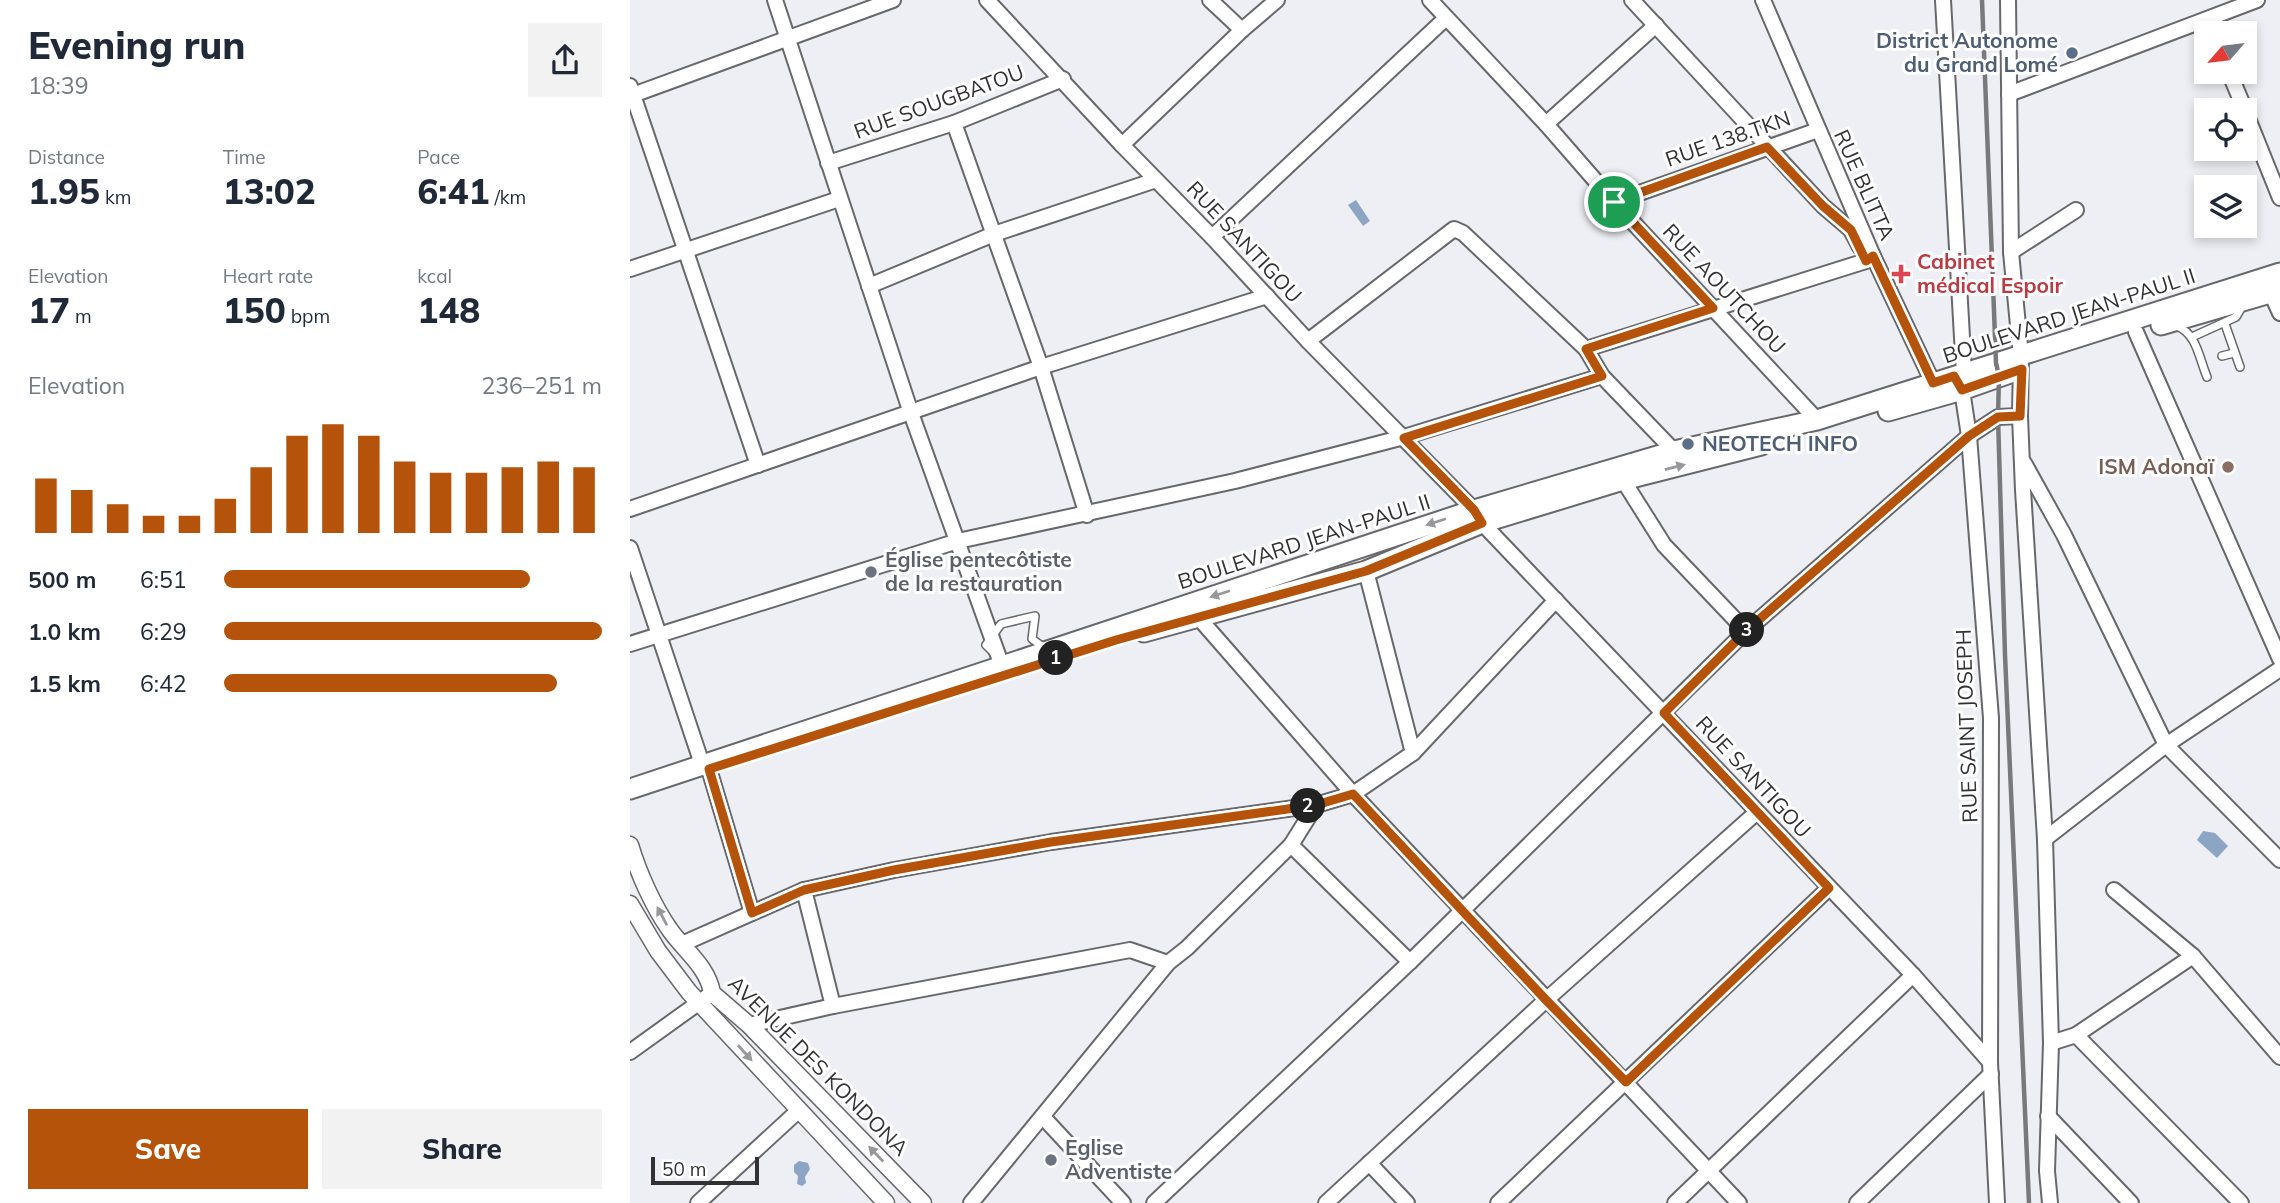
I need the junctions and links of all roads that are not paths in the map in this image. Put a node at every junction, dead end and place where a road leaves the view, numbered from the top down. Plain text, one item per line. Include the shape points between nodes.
1 (775, 0) edge
2 (893, 0) edge
3 (987, 0) edge
4 (1210, 0) edge
5 (1278, 0) edge
6 (1430, 0) edge
7 (1632, 0) edge
8 (1763, 0) edge
9 (1943, 0) edge
10 (2008, 0) edge
11 (2257, 0) edge
12 (1446, 18) junction
13 (2220, 21) edge
14 (1656, 25) junction
15 (1242, 30) junction
16 (2194, 32) edge
17 (789, 40) junction
18 (1063, 79) junction
19 (631, 92) edge
20 (2009, 94) junction
21 (954, 123) junction
22 (1546, 124) junction
23 (1818, 130) junction
24 (2257, 141) edge
25 (1122, 145) junction
26 (1767, 147) junction
27 (828, 163) junction
28 (1156, 180) junction
29 (2280, 198) edge
30 (839, 200) junction
31 (1614, 202) junction
32 (2076, 210) dead end
33 (994, 234) junction
34 (1212, 237) junction
35 (684, 251) junction
36 (2011, 252) junction
37 (1870, 258) junction
38 (630, 269) edge
39 (2280, 273) edge
40 (869, 286) junction
41 (2276, 292) edge
42 (1266, 296) junction
43 (2245, 300) junction
44 (1713, 308) junction
45 (2280, 313) edge
46 (2169, 323) junction
47 (2225, 324) junction
48 (2136, 332) junction
49 (2192, 337) junction
50 (1308, 341) junction
51 (1586, 349) junction
52 (2234, 353) junction
53 (2222, 356) dead end
54 (2022, 363) junction
55 (1041, 367) junction
56 (2240, 367) dead end
57 (1602, 376) junction
58 (2207, 377) dead end
59 (1960, 380) junction
60 (1933, 383) junction
61 (911, 412) junction
62 (2020, 416) junction
63 (1817, 420) junction
64 (1969, 436) junction
65 (1404, 438) junction
66 (1674, 451) junction
67 (2022, 461) junction
68 (758, 465) junction
69 (1623, 480) junction
70 (630, 509) edge
71 (1087, 515) junction
72 (1478, 516) junction
73 (958, 541) junction
74 (630, 548) edge
75 (1366, 571) junction
76 (1556, 600) junction
77 (1198, 617) junction
78 (1746, 631) junction
79 (659, 635) junction
80 (630, 645) edge
81 (1050, 651) junction
82 (2280, 659) edge
83 (1003, 665) junction
84 (2280, 669) edge
85 (1664, 713) junction
86 (2165, 745) junction
87 (1413, 753) junction
88 (706, 767) junction
89 (630, 789) edge
90 (1353, 794) junction
91 (630, 798) edge
92 (1316, 805) junction
93 (1757, 811) junction
94 (2045, 839) junction
95 (630, 845) edge
96 (1291, 845) junction
97 (2280, 860) edge
98 (1829, 888) junction
99 (804, 890) junction
100 (2114, 890) dead end
101 (630, 904) edge
102 (1462, 911) junction
103 (752, 913) junction
104 (682, 944) junction
105 (2193, 956) junction
106 (1410, 962) junction
107 (1168, 963) junction
108 (1913, 975) junction
109 (705, 998) junction
110 (1546, 1000) junction
111 (833, 1006) junction
112 (749, 1025) junction
113 (2076, 1035) junction
114 (2051, 1042) junction
115 (630, 1052) edge
116 (2280, 1057) edge
117 (1991, 1068) junction
118 (1626, 1082) junction
119 (798, 1111) junction
120 (2048, 1116) junction
121 (1043, 1117) junction
122 (1368, 1163) junction
123 (1709, 1170) junction
124 (698, 1203) edge
125 (886, 1203) edge
126 (923, 1203) edge
127 (971, 1203) edge
128 (1123, 1203) edge
129 (1154, 1203) edge
130 (1326, 1203) edge
131 (1408, 1203) edge
132 (1498, 1203) edge
133 (1675, 1203) edge
134 (1740, 1203) edge
135 (1857, 1203) edge
136 (1997, 1203) edge
137 (2050, 1203) edge
138 (2131, 1203) edge
139 (2241, 1203) edge

1 - 17 street
2 - 17 street
3 - 18 street, RUE SANTIGOU
4 - 15 street
5 - 15 street
6 - 12 street, RUE AOUTCHOU
7 - 14 street
8 - 23 street, RUE BLITTA
9 - 59 street, RUE SAINT JOSEPH
10 - 20 street
11 - 13 street
12 - 22 street, RUE AOUTCHOU
12 - 34 street
14 - 22 street
14 - 26 street
15 - 25 street
16 - 20 street
17 - 19 street
17 - 27 street
18 - 21 street, RUE SOUGBATOU
18 - 25 street, RUE SANTIGOU
19 - 35 street
20 - 36 street
21 - 27 street, RUE SOUGBATOU
21 - 33 street
22 - 31 street, RUE AOUTCHOU
23 - 26 street, RUE 138.TKN
23 - 37 street, RUE BLITTA
24 - 29 street
25 - 28 street, RUE SANTIGOU
26 - 31 street, RUE 138.TKN
26 - 37 street via 1851,230
27 - 30 street
28 - 33 street
28 - 34 street, RUE SANTIGOU
30 - 35 street
30 - 40 street
31 - 44 street, RUE AOUTCHOU
32 - 36 street
33 - 40 street
33 - 55 street
34 - 42 street, RUE SANTIGOU
35 - 38 street
35 - 68 street
36 - 54 street
37 - 44 street
37 - 60 street, RUE BLITTA
39 - 54 main road, BOULEVARD JEAN-PAUL II
40 - 61 street
41 - 43 main road, BOULEVARD JEAN-PAUL II
41 - 45 street
42 - 50 street, RUE SANTIGOU
42 - 55 street
43 - 46 main road, BOULEVARD JEAN-PAUL II
43 - 47 lane via 2236,317
44 - 51 street
44 - 63 street, RUE AOUTCHOU
46 - 48 main road, BOULEVARD JEAN-PAUL II
46 - 49 lane
47 - 49 lane
47 - 52 lane
48 - 54 main road, BOULEVARD JEAN-PAUL II
48 - 82 street
49 - 58 lane
50 - 51 street via 1454,229
50 - 65 street, RUE SANTIGOU
51 - 57 street
52 - 53 lane
52 - 56 lane
54 - 59 main road, BOULEVARD JEAN-PAUL II
54 - 62 street
55 - 61 street
55 - 71 street
57 - 65 street
57 - 66 street
59 - 60 main road, BOULEVARD JEAN-PAUL II
59 - 64 street, RUE SAINT JOSEPH
69 -> 59 main road, BOULEVARD JEAN-PAUL II via 1838,425
60 - 63 main road, BOULEVARD JEAN-PAUL II
61 - 68 street
61 - 73 street
62 - 64 street via 1998,417
62 - 67 street
63 - 66 main road, BOULEVARD JEAN-PAUL II
64 - 78 street
64 - 117 street, RUE SAINT JOSEPH via 1991,718
65 - 71 street
65 - 72 street, RUE SANTIGOU
66 - 72 main road, BOULEVARD JEAN-PAUL II
67 - 86 street via 2064,535
67 - 94 street
68 - 70 street
69 - 72 main road, BOULEVARD JEAN-PAUL II
69 - 78 street via 1664,545
71 - 73 street
72 - 75 main road, BOULEVARD JEAN-PAUL II
72 - 76 street, RUE SANTIGOU
72 -> 81 main road, BOULEVARD JEAN-PAUL II
73 - 79 street
73 - 83 street
74 - 79 street
75 - 77 main road, BOULEVARD JEAN-PAUL II
75 - 87 street
76 - 85 street, RUE SANTIGOU
76 - 87 street
77 - 88 main road, BOULEVARD JEAN-PAUL II
77 - 90 street
78 - 85 street
79 - 80 street
79 - 88 street
81 - 83 main road, BOULEVARD JEAN-PAUL II
81 - 83 lane via 1032,639 1035,616 1006,622 986,645
83 - 88 main road, BOULEVARD JEAN-PAUL II
84 - 86 street
85 - 93 street, RUE SANTIGOU
85 - 102 street
86 - 94 street
86 - 97 street
87 - 90 street
88 - 89 main road, BOULEVARD JEAN-PAUL II
88 - 91 main road, BOULEVARD JEAN-PAUL II
88 - 103 street
90 - 92 street
90 - 102 street
92 - 96 street
92 - 99 street via 1051,842
93 - 98 street, RUE SANTIGOU
93 - 110 street
94 - 114 street
104 -> 95 street, AVENUE DES KONDONA via 660,913
96 - 106 street
96 - 107 street
98 - 108 street, RUE SANTIGOU
98 - 118 street
99 - 103 street
99 - 111 street
100 - 105 street
101 - 109 street, AVENUE DES KONDONA via 658,951
102 - 106 street
102 - 110 street
103 - 104 street
104 - 109 street, AVENUE DES KONDONA via 710,982
105 - 113 street
105 - 116 street
106 - 129 street
107 - 111 street via 1130,950
107 - 121 street
108 - 117 street, RUE SANTIGOU
108 - 123 street
109 - 112 street, AVENUE DES KONDONA
109 - 115 street
109 -> 119 street, AVENUE DES KONDONA
110 - 118 street
110 - 122 street
111 - 112 street
126 -> 112 street, AVENUE DES KONDONA
113 - 114 street
113 - 139 street
114 - 120 street
117 - 135 street
117 - 136 street, RUE SAINT JOSEPH
118 - 123 street
118 - 132 street
119 - 124 street
119 - 125 street, AVENUE DES KONDONA
120 - 137 street
120 - 138 street
121 - 127 street
121 - 128 street
122 - 130 street
122 - 131 street
123 - 133 street
123 - 134 street

